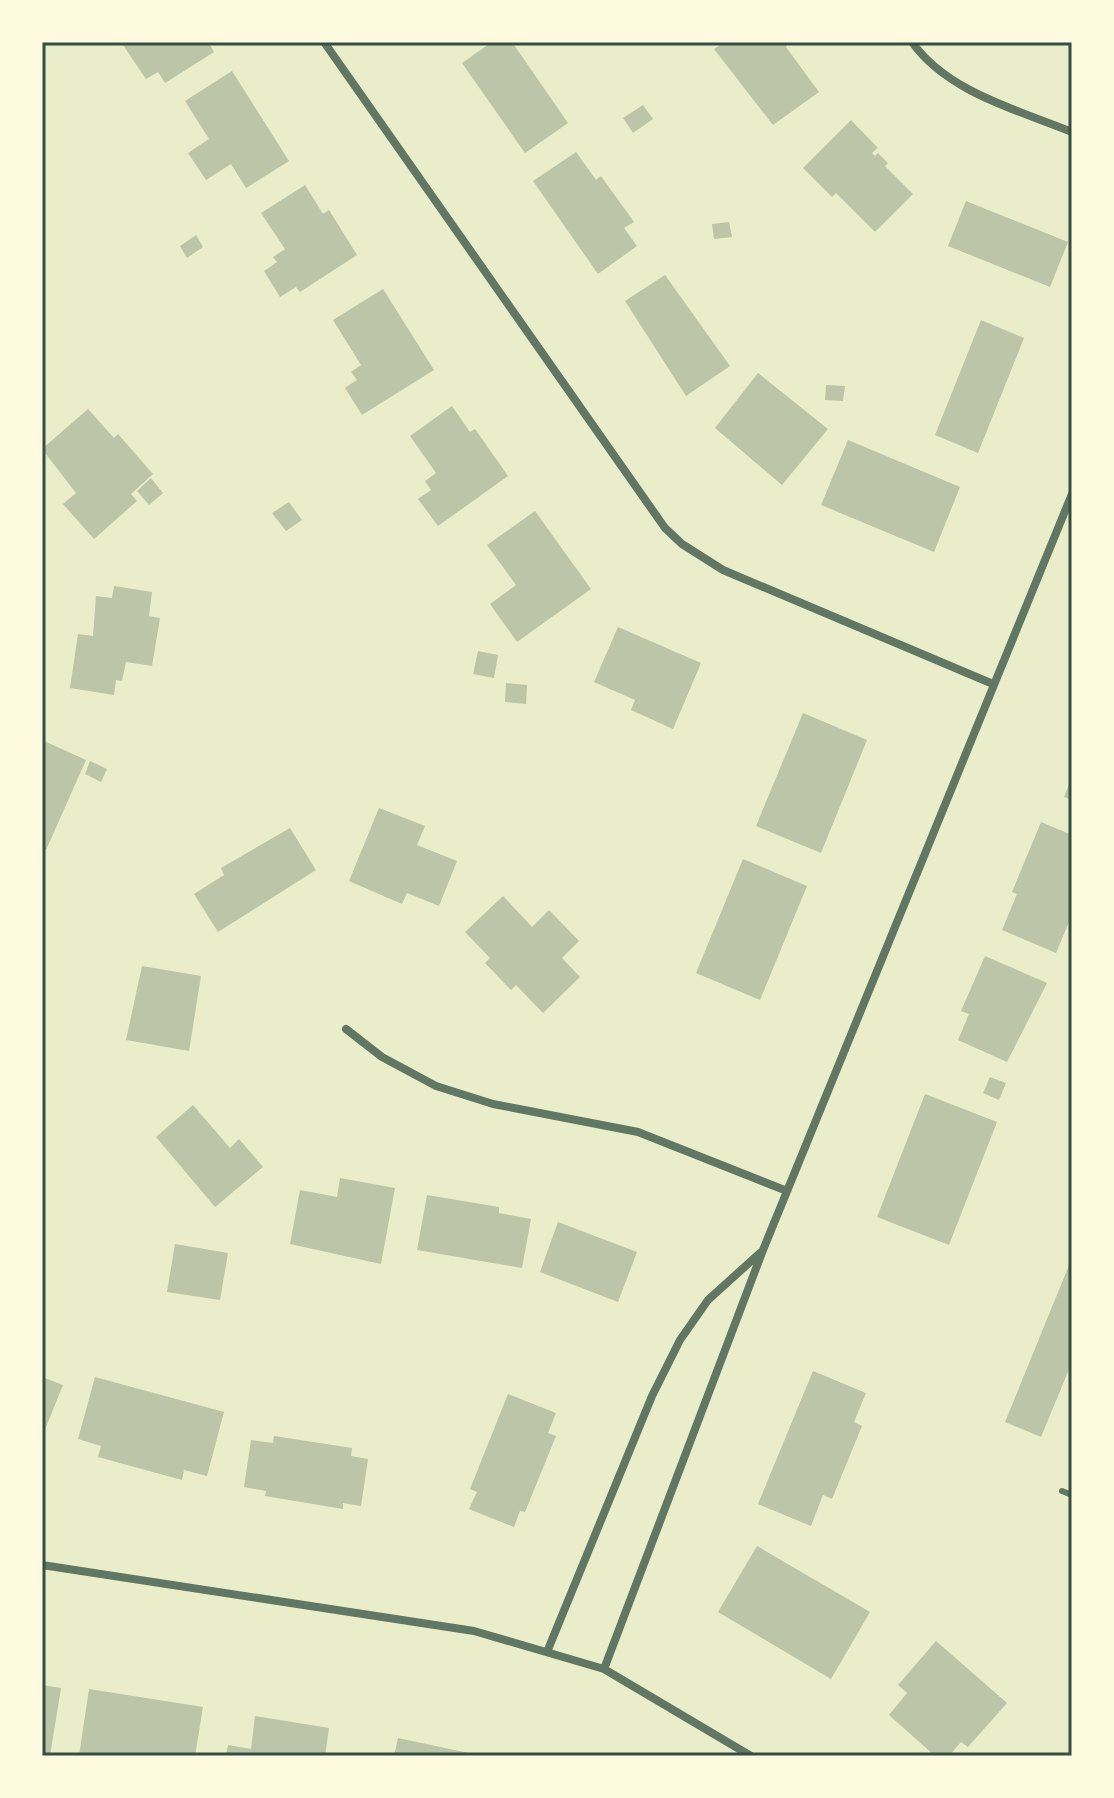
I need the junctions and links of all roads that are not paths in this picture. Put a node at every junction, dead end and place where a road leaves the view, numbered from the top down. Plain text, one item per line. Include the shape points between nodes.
1 (324, 42) edge
2 (912, 42) edge
3 (1072, 132) edge
4 (1072, 494) edge
5 (993, 684) junction
6 (346, 1029) dead end
7 (787, 1191) junction
8 (763, 1250) junction
9 (1062, 1491) dead end
10 (1072, 1495) edge
11 (42, 1565) edge
12 (547, 1652) junction
13 (604, 1669) junction
14 (751, 1756) edge

1 - 5 street via 665,528 723,570
2 - 3 street via 936,68 966,87
4 - 5 street
5 - 7 street
6 - 7 street via 382,1057 436,1086 493,1104 638,1132
7 - 8 street
8 - 12 street via 708,1300 680,1340
8 - 13 street
9 - 10 lane
11 - 12 street via 474,1631
12 - 13 street
13 - 14 street

